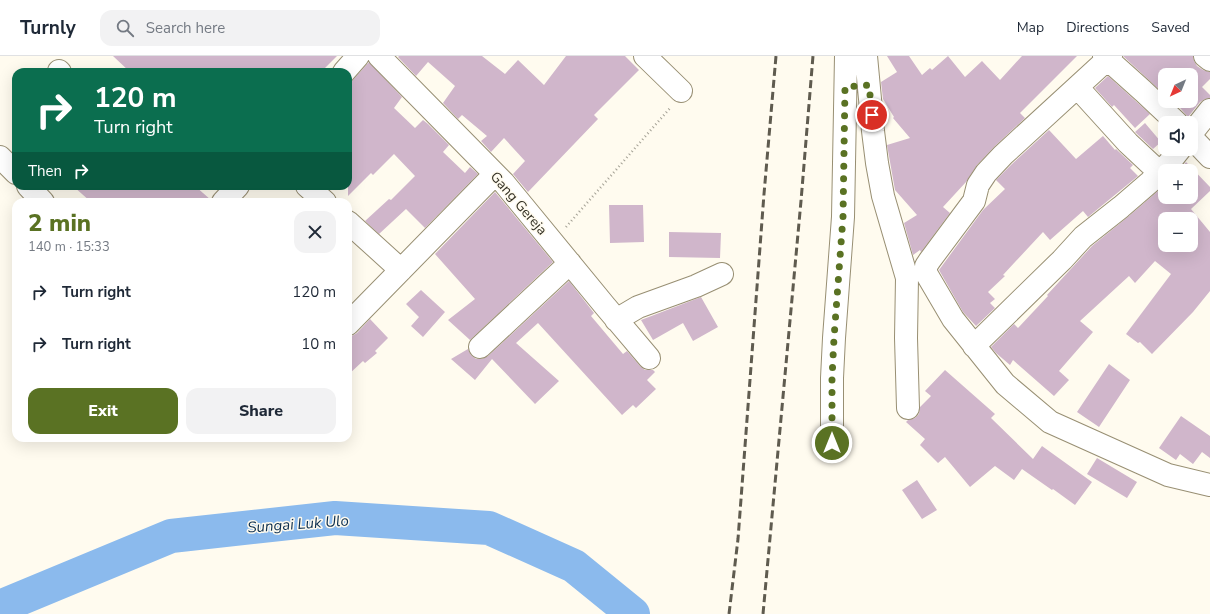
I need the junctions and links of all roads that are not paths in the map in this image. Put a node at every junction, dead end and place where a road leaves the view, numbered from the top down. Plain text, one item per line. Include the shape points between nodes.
1 (358, 56) edge
2 (379, 56) edge
3 (645, 56) edge
4 (846, 56) edge
5 (866, 56) edge
6 (1205, 56) edge
7 (1107, 57) edge
8 (1210, 60) edge
9 (348, 68) edge
10 (869, 85) junction
11 (845, 87) junction
12 (1078, 88) junction
13 (681, 91) road end
14 (1210, 110) edge
15 (1170, 116) edge
16 (1198, 125) edge
17 (1198, 144) edge
18 (1174, 156) edge
19 (0, 157) edge
20 (1210, 157) edge
21 (1166, 164) edge
22 (12, 169) edge
23 (1158, 171) edge
24 (1158, 173) edge
25 (495, 174) junction
26 (234, 190) edge
27 (312, 190) edge
28 (227, 198) edge
29 (320, 198) edge
30 (352, 226) edge
31 (570, 263) junction
32 (401, 270) junction
33 (722, 274) dead end
34 (916, 275) junction
35 (352, 320) edge
36 (616, 320) junction
37 (480, 346) dead end
38 (974, 346) junction
39 (649, 358) dead end
40 (908, 408) dead end
41 (832, 443) dead end
42 (1210, 485) edge

1 - 9 street
2 - 25 street, Gang Gereja
3 - 13 street
4 - 11 street
5 - 10 street
6 - 8 street
7 - 12 street
7 - 15 street
10 - 11 street
10 - 34 street via 873,130 884,196
11 - 41 street via 843,217 832,378
12 - 23 street via 1128,143
12 - 34 street via 986,173 978,185 974,201 926,266
14 - 16 street
17 - 20 street
18 - 21 street
19 - 22 street
24 - 38 street via 1083,237
25 - 31 street, Gang Gereja
25 - 32 street
26 - 28 street
27 - 29 street
30 - 32 street
31 - 36 street, Gang Gereja
31 - 37 street
32 - 35 street
33 - 36 street via 638,307
34 - 38 street
34 - 40 street via 906,338
36 - 39 street, Gang Gereja
38 - 42 street via 1005,384 1050,422 1168,475

